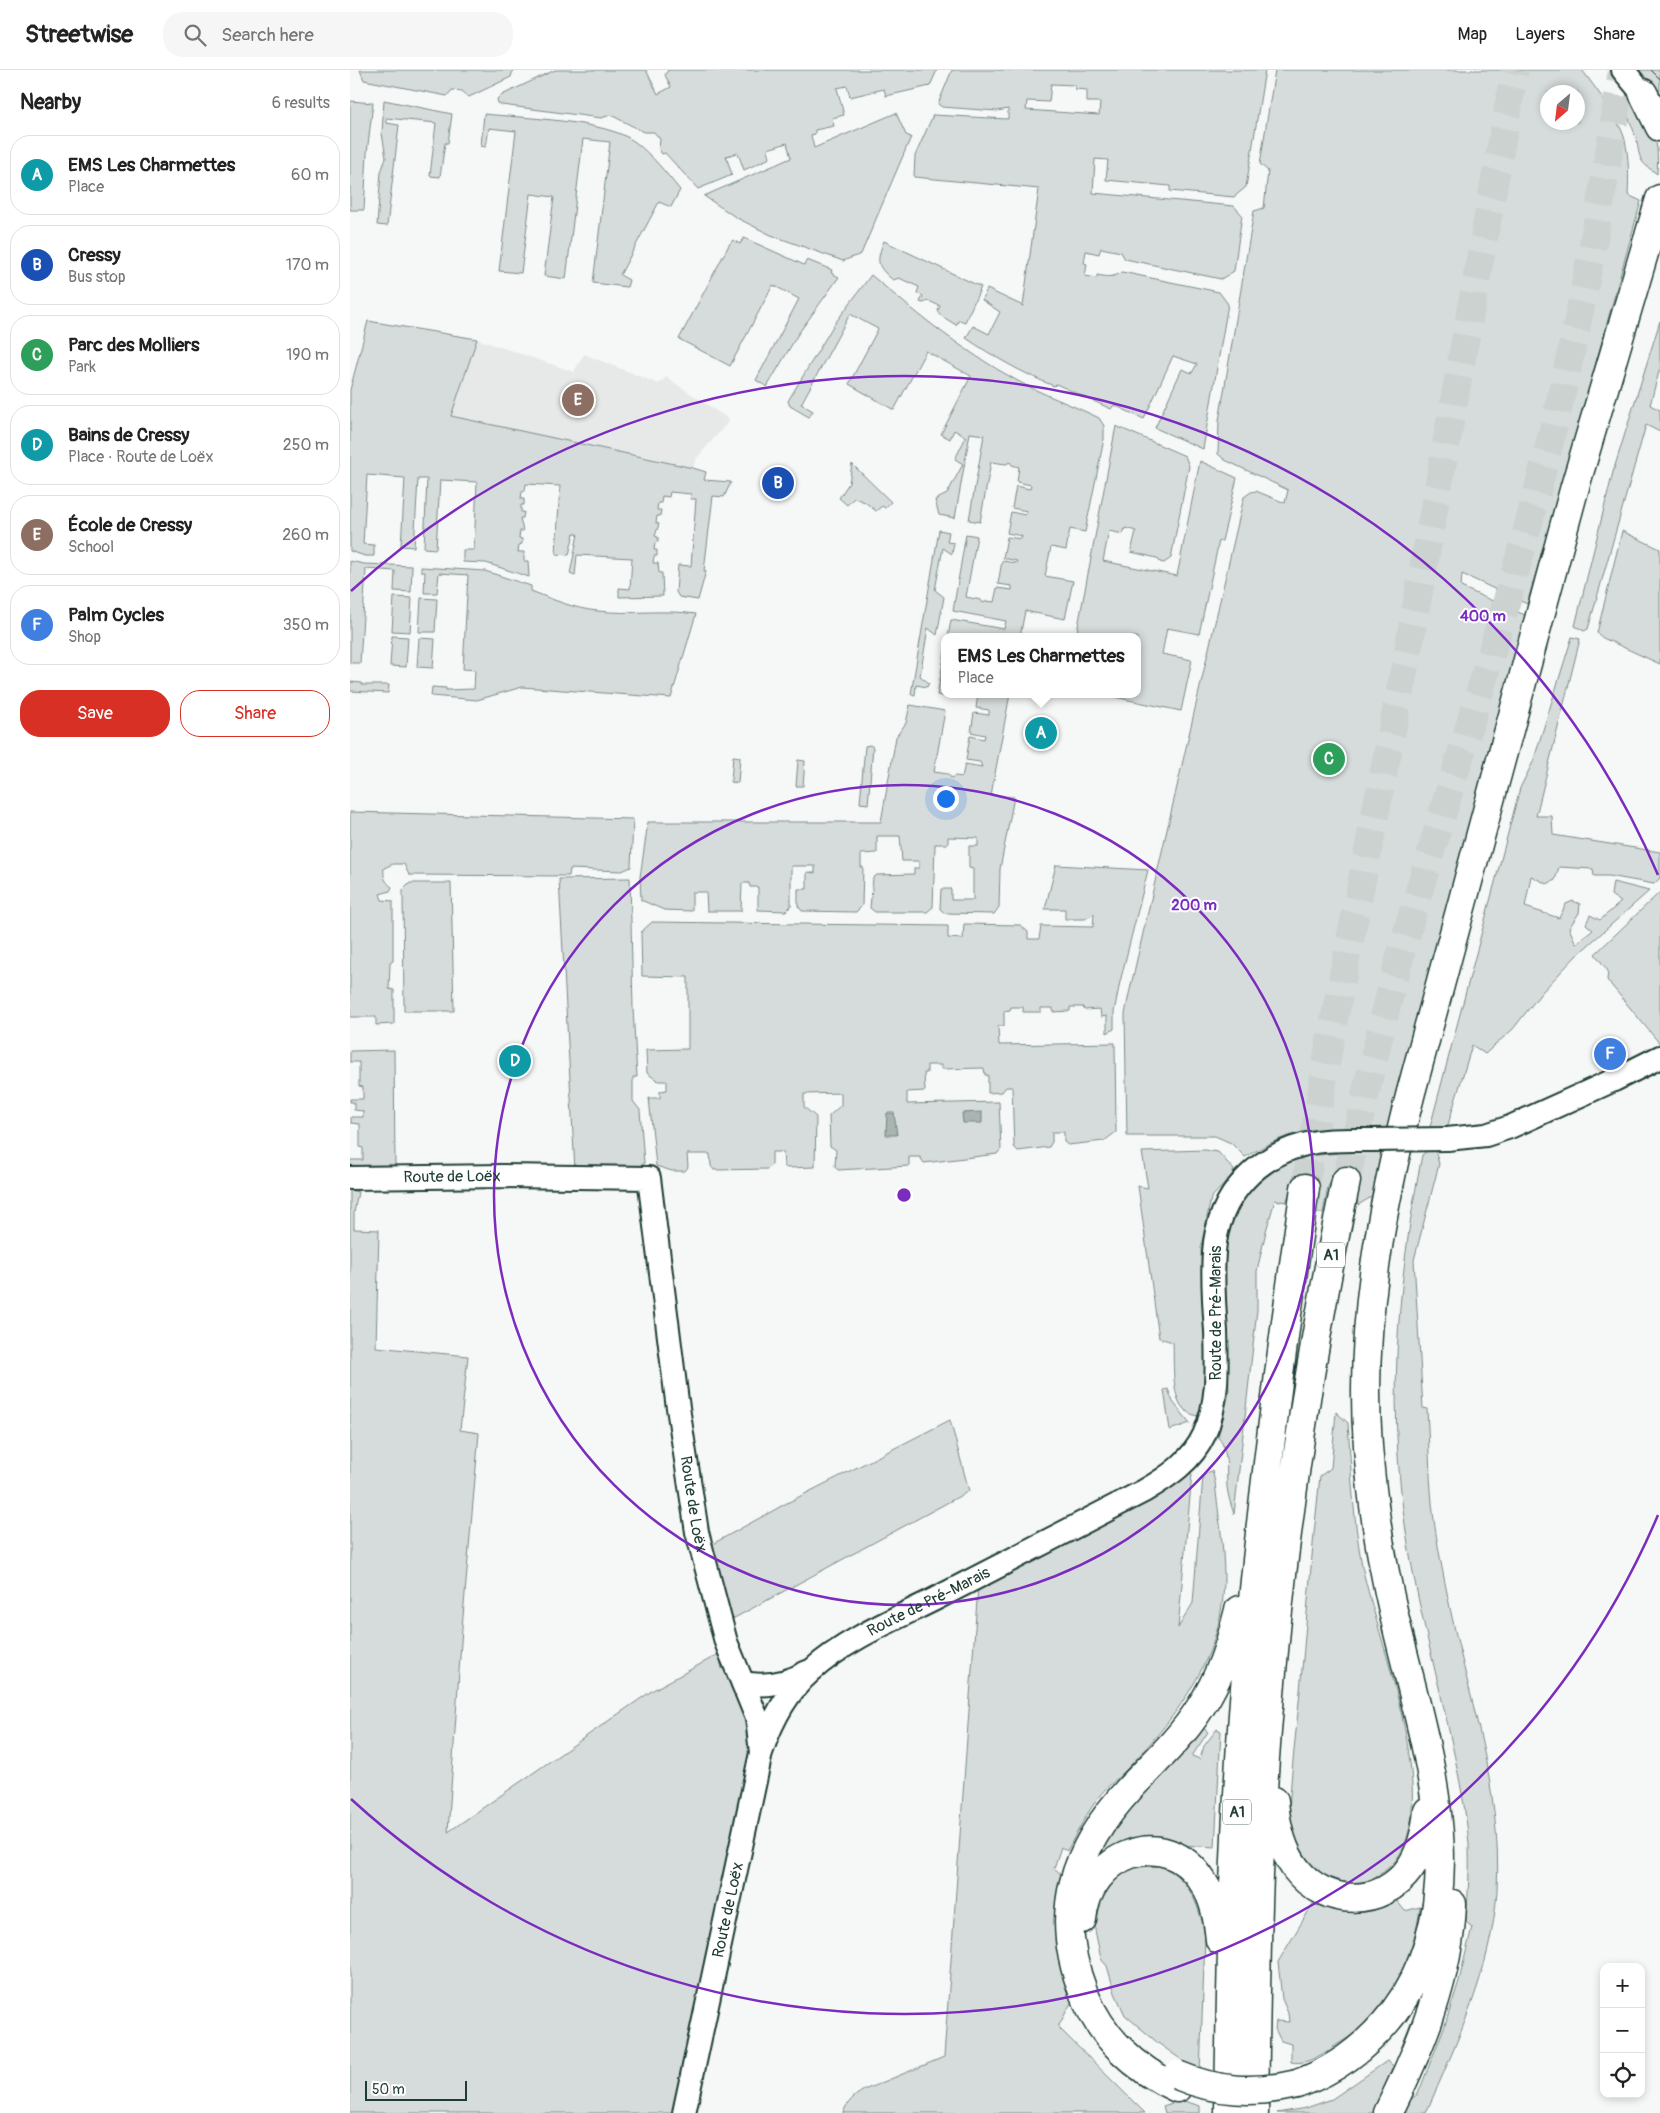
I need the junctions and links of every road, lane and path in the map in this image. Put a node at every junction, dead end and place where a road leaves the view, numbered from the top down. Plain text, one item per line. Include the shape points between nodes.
1 (1623, 70) edge
2 (1651, 96) edge
3 (1660, 113) edge
4 (1660, 126) edge
5 (1660, 199) edge
6 (1660, 262) edge
7 (1660, 1057) edge
8 (350, 1178) edge
9 (1346, 1181) tunnel mouth
10 (1305, 1188) tunnel mouth
11 (1265, 1492) junction
12 (812, 1670) junction
13 (743, 1683) junction
14 (1267, 1732) junction
15 (760, 1753) junction
16 (1429, 1767) junction
17 (1453, 1896) junction
18 (1230, 2027) junction
19 (1177, 2082) junction
20 (1296, 2090) junction
21 (684, 2113) edge
22 (1229, 2113) edge
23 (1254, 2113) edge
24 (1388, 2113) edge

1 - 2 street
2 - 3 street
2 - 4 highway
5 - 16 highway via 1574,490 1409,1100 1375,1268 1368,1326 1366,1392 1371,1479 1386,1581
6 - 17 highway via 1583,510 1423,1101 1392,1249 1382,1366 1386,1470 1403,1584 1446,1774 1453,1833
7 - 12 street, Route de Pré-Marais, bridge via 1510,1127 1486,1135 1318,1142 1290,1148 1256,1167 1231,1195 1218,1225 1214,1251 1215,1397 1203,1437 1179,1468 1144,1491 883,1625
8 - 13 street, Route de Loëx via 649,1178 697,1532 726,1642
9 - 14 highway, A1 via 1300,1434
10 - 11 highway, A1
11 - 18 highway, A1 via 1240,1756
11 - 19 highway via 1230,1645 1218,1677 1188,1725 1097,1828 1075,1877 1069,1911 1074,1964 1097,2018 1112,2039 1138,2065 1152,2076
12 - 13 street via 777,1683
12 - 15 street via 783,1704
13 - 15 street, Route de Loëx via 757,1718
14 - 16 highway via 1276,1824 1281,1842 1302,1877 1318,1890 1336,1897 1374,1895 1390,1887 1409,1869 1426,1830
14 - 23 highway, A1 via 1260,1856
15 - 21 street, Route de Loëx
16 - 20 highway via 1438,1821 1440,1869 1436,1916 1422,1962 1398,2007 1370,2039 1334,2068
17 - 20 highway via 1432,1969 1402,2021 1380,2046 1354,2067 1324,2086
17 - 24 highway via 1449,1944 1438,1992 1421,2042
18 - 19 highway via 1218,1916 1203,1882 1186,1864 1165,1853 1139,1851 1114,1861 1093,1884 1085,1900 1082,1937 1090,1974 1100,2001 1123,2034
18 - 22 highway, A1
19 - 20 highway, bridge via 1239,2091

